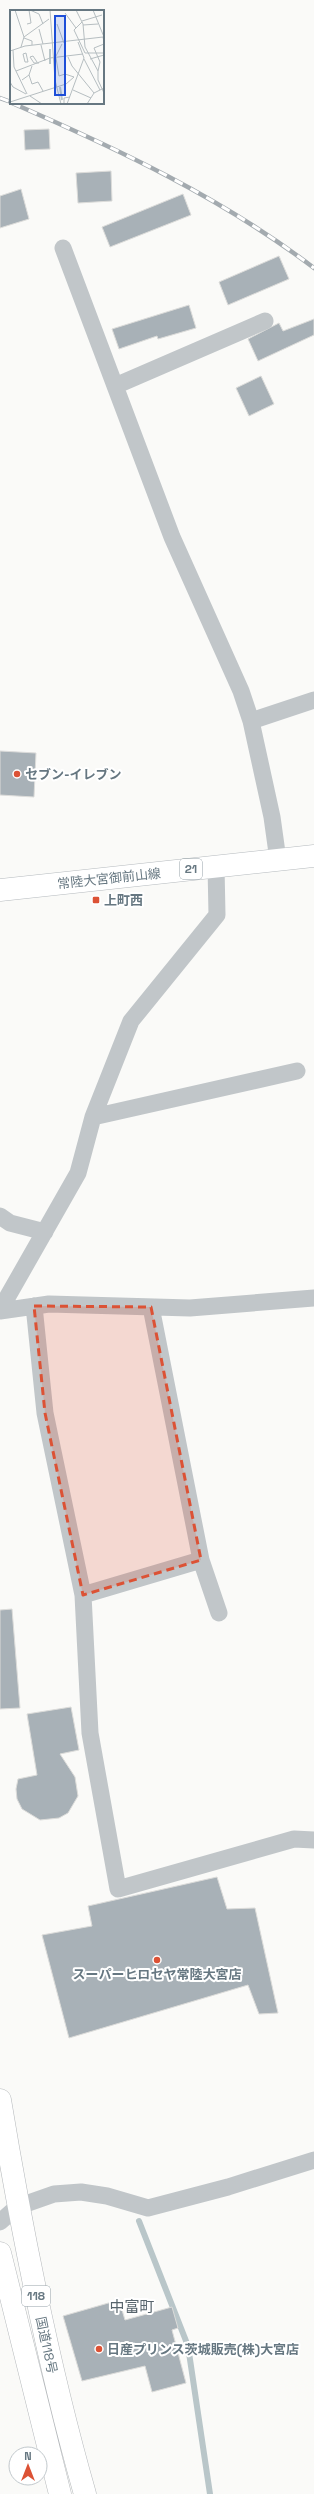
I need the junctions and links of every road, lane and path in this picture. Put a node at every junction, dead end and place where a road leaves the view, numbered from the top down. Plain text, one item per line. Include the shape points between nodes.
1 (63, 248) dead end
2 (265, 321) dead end
3 (115, 386) junction
4 (314, 700) edge
5 (251, 721) junction
6 (314, 856) edge
7 (278, 860) junction
8 (216, 866) junction
9 (0, 890) edge
10 (297, 1071) dead end
11 (92, 1117) junction
12 (0, 1216) edge
13 (45, 1232) junction
14 (314, 1298) edge
15 (34, 1306) junction
16 (151, 1307) junction
17 (0, 1310) edge
18 (201, 1560) junction
19 (83, 1595) junction
20 (219, 1613) dead end
21 (314, 1840) edge
22 (0, 2100) edge
23 (314, 2160) edge
24 (17, 2207) junction
25 (0, 2222) edge
26 (0, 2253) edge
27 (60, 2494) edge
28 (85, 2494) edge

1 - 3 street
2 - 3 street
3 - 5 street via 172,537
4 - 5 street
5 - 7 street via 272,817
6 - 7 main road, 常陸大宮御前山線 / 21
7 - 8 main road, 常陸大宮御前山線 / 21
8 - 9 main road, 常陸大宮御前山線 / 21
8 - 11 street via 217,915 131,1021
10 - 11 street
11 - 13 street via 78,1173
12 - 13 street via 10,1223
13 - 17 street
14 - 16 street via 190,1308
15 - 16 street via 49,1304
15 - 17 street
15 - 19 street via 45,1413
16 - 18 street
18 - 19 street
18 - 20 street
19 - 21 street via 90,1733 118,1889 294,1839
22 - 24 main road, 国道118号 / 118
23 - 24 street via 228,2187 148,2208 107,2196 81,2192 54,2194
24 - 25 street
24 - 28 main road, 国道118号 / 118 via 55,2384
26 - 27 main road, 国道118号 / 118

